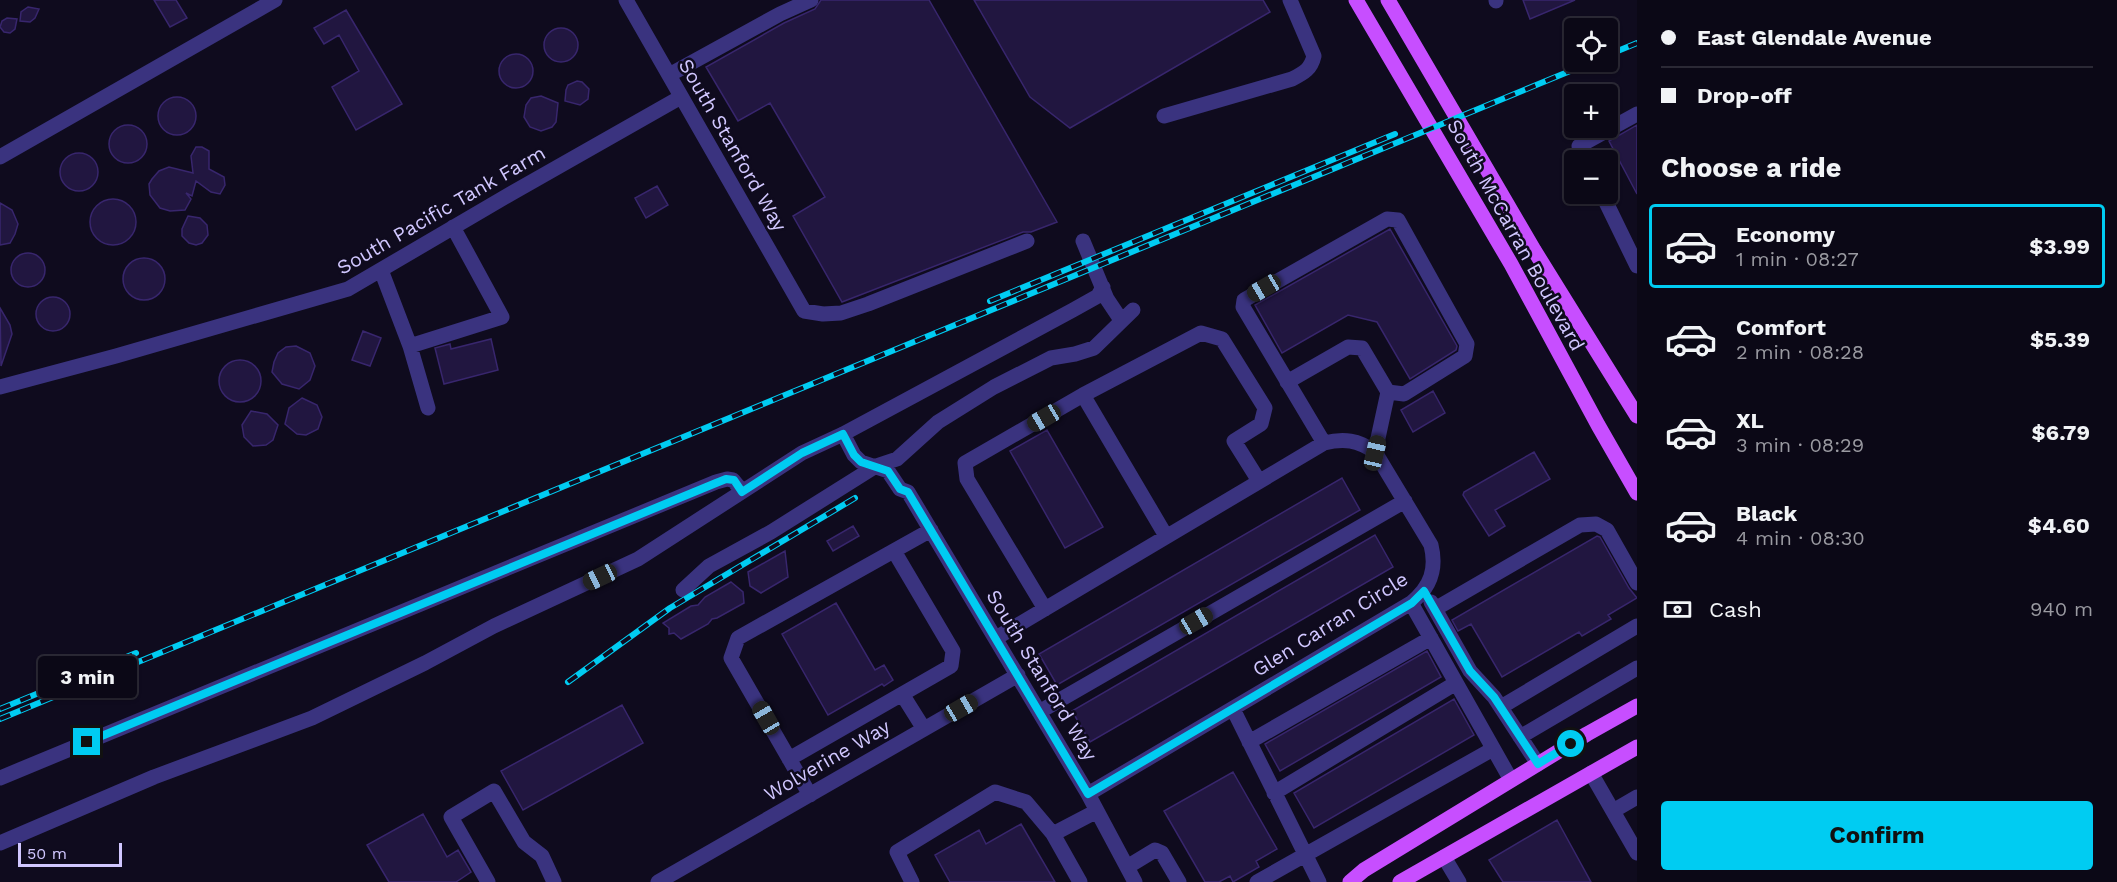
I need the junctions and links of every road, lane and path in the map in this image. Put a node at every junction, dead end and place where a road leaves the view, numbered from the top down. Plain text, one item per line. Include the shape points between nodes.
1 (275, 0) edge
2 (626, 0) edge
3 (811, 0) edge
4 (1290, 0) edge
5 (1356, 0) edge
6 (1388, 0) edge
7 (669, 75) junction
8 (681, 97) junction
9 (1637, 114) edge
10 (1164, 116) dead end
11 (1581, 150) edge
12 (0, 157) edge
13 (1607, 204) edge
14 (453, 227) junction
15 (1028, 241) dead end
16 (1083, 241) dead end
17 (1637, 267) edge
18 (381, 270) junction
19 (1103, 287) junction
20 (1133, 310) dead end
21 (1121, 320) junction
22 (410, 346) junction
23 (1287, 382) junction
24 (0, 387) edge
25 (1388, 392) junction
26 (1083, 395) junction
27 (428, 408) dead end
28 (1637, 416) edge
29 (843, 434) junction
30 (1324, 443) junction
31 (1375, 453) junction
32 (876, 466) junction
33 (1259, 482) junction
34 (742, 492) junction
35 (1637, 493) edge
36 (1405, 501) junction
37 (931, 530) junction
38 (1166, 536) junction
39 (894, 550) junction
40 (1637, 584) edge
41 (683, 590) dead end
42 (1424, 591) junction
43 (1412, 603) junction
44 (1045, 609) junction
45 (1435, 609) junction
46 (1637, 626) edge
47 (996, 638) junction
48 (1431, 638) junction
49 (1637, 669) edge
50 (1018, 675) junction
51 (1456, 683) junction
52 (902, 694) junction
53 (1501, 707) junction
54 (1634, 707) edge
55 (1233, 709) junction
56 (1040, 712) junction
57 (924, 729) junction
58 (1520, 737) junction
59 (1249, 742) junction
60 (1637, 747) edge
61 (1493, 749) junction
62 (789, 759) junction
63 (1538, 764) junction
64 (1591, 773) junction
65 (0, 778) edge
66 (1511, 780) junction
67 (1274, 793) junction
68 (1088, 794) junction
69 (810, 795) junction
70 (1637, 797) edge
71 (1096, 811) junction
72 (1613, 811) junction
73 (1053, 834) junction
74 (0, 843) edge
75 (1637, 853) edge
76 (1306, 856) junction
77 (1444, 857) junction
78 (1127, 867) junction
79 (488, 882) edge
80 (554, 882) edge
81 (658, 882) edge
82 (912, 882) edge
83 (1080, 882) edge
84 (1135, 882) edge
85 (1179, 882) edge
86 (1257, 882) edge
87 (1319, 882) edge
88 (1350, 882) edge
89 (1400, 882) edge
90 (1460, 882) edge

1 - 12 street
2 - 7 street, South Stanford Way
3 - 7 street
4 - 10 street via 1314,56 1305,73
5 - 35 main road, South McCarran Boulevard
6 - 28 main road, South McCarran Boulevard
7 - 8 street, South Stanford Way
8 - 14 street, South Pacific Tank Farm
8 - 15 street, South Stanford Way via 804,311 841,313
9 - 11 street via 1579,146
13 - 17 street
14 - 18 street, South Pacific Tank Farm
14 - 22 street via 502,317
16 - 19 street
18 - 22 street
18 - 24 street, South Pacific Tank Farm via 345,290
19 - 21 street
19 - 29 street via 1098,296
20 - 21 street
21 - 32 street via 1094,348 1051,358 994,387 938,422 897,459
22 - 27 street
23 - 25 street via 1348,347 1362,348
23 - 25 street via 1243,307 1244,300 1387,219 1398,220 1467,344 1466,356 1414,388 1404,394
23 - 30 street
25 - 31 street
26 - 33 street via 1201,333 1222,339 1265,408 1261,424 1234,441
26 - 38 street
26 - 44 street via 965,463 967,479
29 - 32 street, South Stanford Way via 861,462
29 - 34 street via 802,453
30 - 31 street via 1352,440
30 - 33 street
31 - 36 street, Glen Carran Circle
32 - 37 street, South Stanford Way via 888,471 900,489 908,492
32 - 41 street via 709,566
33 - 38 street
34 - 65 street via 734,480 726,479
34 - 74 street via 638,559 312,718 154,777
36 - 42 street, Glen Carran Circle via 1431,544 1434,557 1434,572
36 - 56 street
37 - 39 street
37 - 47 street, South Stanford Way
38 - 44 street
39 - 52 street via 953,651 951,666
39 - 62 street via 738,638 731,658
40 - 45 street via 1607,530 1596,524 1580,525
42 - 43 street, Glen Carran Circle
42 - 45 street
43 - 48 street
43 - 55 street, Glen Carran Circle
44 - 47 street
45 - 53 street via 1470,671
46 - 53 street
47 - 50 street, South Stanford Way
48 - 51 street
48 - 59 street
49 - 58 street
50 - 56 street, South Stanford Way
50 - 57 street, Wolverine Way
51 - 61 street
51 - 67 street
52 - 57 street
52 - 62 street
53 - 58 street
54 - 63 main road
55 - 59 street
55 - 68 street, Glen Carran Circle
56 - 68 street, South Stanford Way
57 - 69 street, Wolverine Way
58 - 63 street
59 - 67 street
60 - 64 main road
61 - 66 street
61 - 76 street
62 - 69 street
63 - 66 main road
64 - 72 street
64 - 77 main road
66 - 88 main road
67 - 76 street
68 - 71 street, South Stanford Way
69 - 81 street, Wolverine Way
70 - 72 street
71 - 73 street
71 - 78 street, South Stanford Way
72 - 75 street
73 - 82 street via 1026,802 995,792 897,852
73 - 83 street
76 - 86 street
76 - 87 street
77 - 89 main road
77 - 90 street
78 - 84 street, South Stanford Way
78 - 85 street via 1155,850 1162,853
79 - 80 street via 451,817 494,791 524,842 542,856

